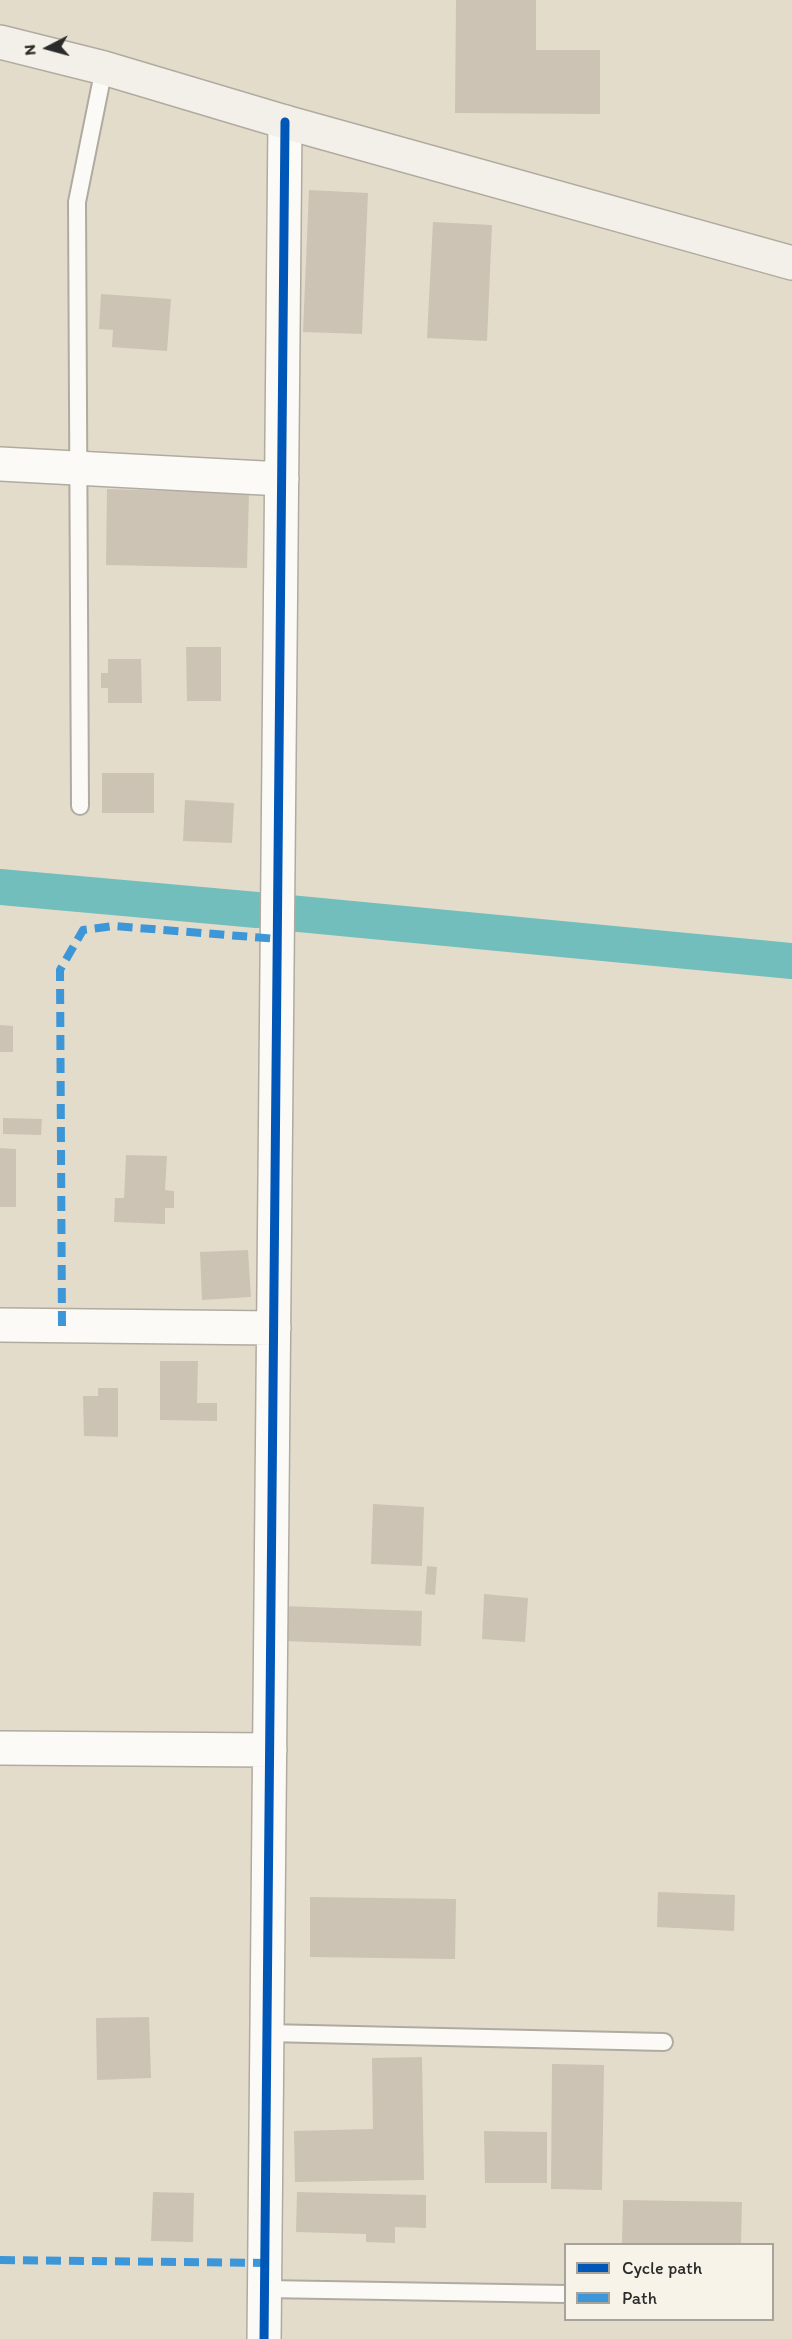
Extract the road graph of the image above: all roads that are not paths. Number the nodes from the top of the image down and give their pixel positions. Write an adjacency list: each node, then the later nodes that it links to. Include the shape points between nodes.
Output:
1 (0, 42): 2 (street)
2 (104, 68): 3 (street); 6 (lane, via 77,202)
3 (285, 122): 4 (street); 7 (street)
4 (792, 263)
5 (0, 464): 6 (street)
6 (77, 468): 7 (street); 8 (lane)
7 (282, 479): 10 (street)
8 (80, 806)
9 (0, 1325): 10 (street)
10 (274, 1328): 12 (street)
11 (0, 1748): 12 (street)
12 (270, 1750): 13 (street)
13 (267, 2032): 14 (lane); 15 (street)
14 (664, 2042)
15 (265, 2289): 16 (lane); 17 (street)
16 (564, 2294)
17 (264, 2339)

